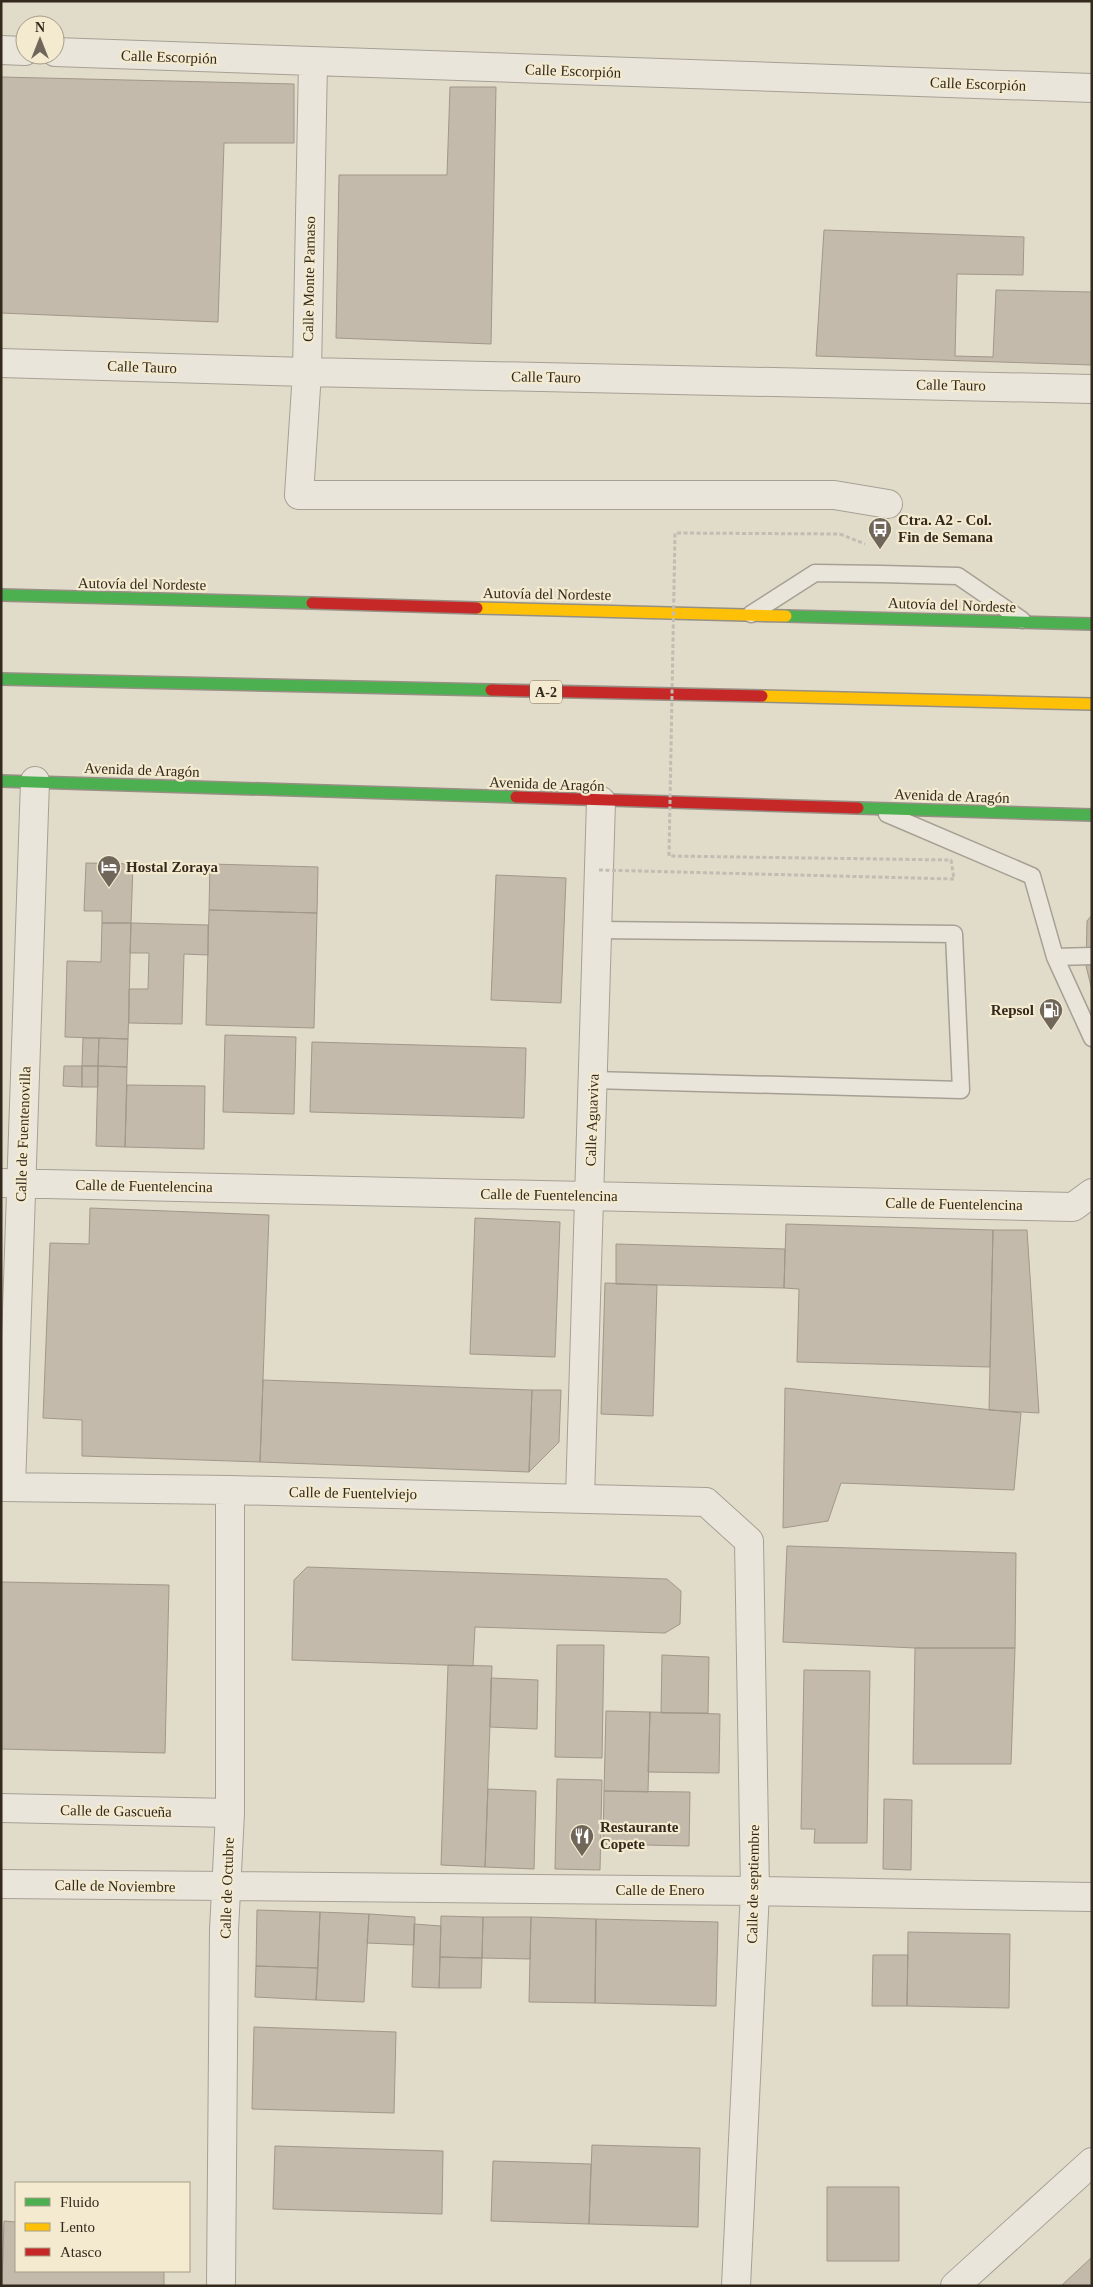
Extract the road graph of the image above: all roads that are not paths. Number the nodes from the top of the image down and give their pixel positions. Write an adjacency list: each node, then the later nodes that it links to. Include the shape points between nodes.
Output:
1 (1, 50): 2 (street)
2 (15, 51)
3 (65, 52): 4 (street, Calle Escorpión)
4 (313, 62): 5 (street, Calle Escorpión); 7 (street, Calle Monte Parnaso)
5 (1092, 88)
6 (1, 363): 7 (street, Calle Tauro)
7 (307, 372): 8 (street, Calle Tauro); 9 (street, Calle Monte Parnaso, via 299,495 834,495)
8 (1092, 389)
9 (888, 504)
10 (1, 595): 11 (main road, Autovía del Nordeste)
11 (750, 615): 12 (main road, Autovía del Nordeste); 12 (lane, via 815,573 958,576)
12 (1026, 622): 13 (main road, Autovía del Nordeste)
13 (1092, 624)
14 (1, 679): 15 (main road, A-2)
15 (1092, 704)
16 (1, 781): 17 (main road, Avenida de Aragón)
17 (34, 781): 18 (main road, Avenida de Aragón); 26 (street, Calle de Fuentenovilla)
18 (602, 801): 19 (main road, Avenida de Aragón); 21 (street, Calle Aguaviva)
19 (874, 809): 20 (main road, Avenida de Aragón); 23 (lane, via 1032,876)
20 (1092, 815)
21 (597, 930): 25 (street, Calle Aguaviva); 25 (lane, via 954,934 961,1090)
22 (1092, 956): 23 (lane)
23 (1055, 957): 24 (lane)
24 (1092, 1038)
25 (593, 1080): 28 (street, Calle Aguaviva)
26 (11, 1184): 28 (street, Calle de Fuentelencina); 29 (street, Calle de Fuentenovilla)
27 (1092, 1194): 28 (street, Calle de Fuentelencina, via 1074,1207)
28 (589, 1196): 31 (street, Calle Aguaviva)
29 (6, 1487): 30 (street, Calle de Fuentelviejo)
30 (230, 1490): 31 (street, Calle de Fuentelviejo); 34 (street, Calle de Octubre)
31 (580, 1498): 32 (street, Calle de Fuentelviejo)
32 (706, 1502): 37 (street, Calle de septiembre, via 749,1541)
33 (1, 1808): 34 (street, Calle de Gascueña)
34 (230, 1813): 36 (street, Calle de Octubre)
35 (1, 1884): 36 (street, Calle de Noviembre)
36 (228, 1886): 37 (street, Calle de Enero); 40 (street, Calle de Octubre, via 224,1930)
37 (755, 1891): 38 (street, Calle de Enero); 41 (street, Calle de septiembre)
38 (1092, 1897)
39 (1092, 2162): 42 (street)
40 (221, 2286)
41 (736, 2286)
42 (955, 2286)

